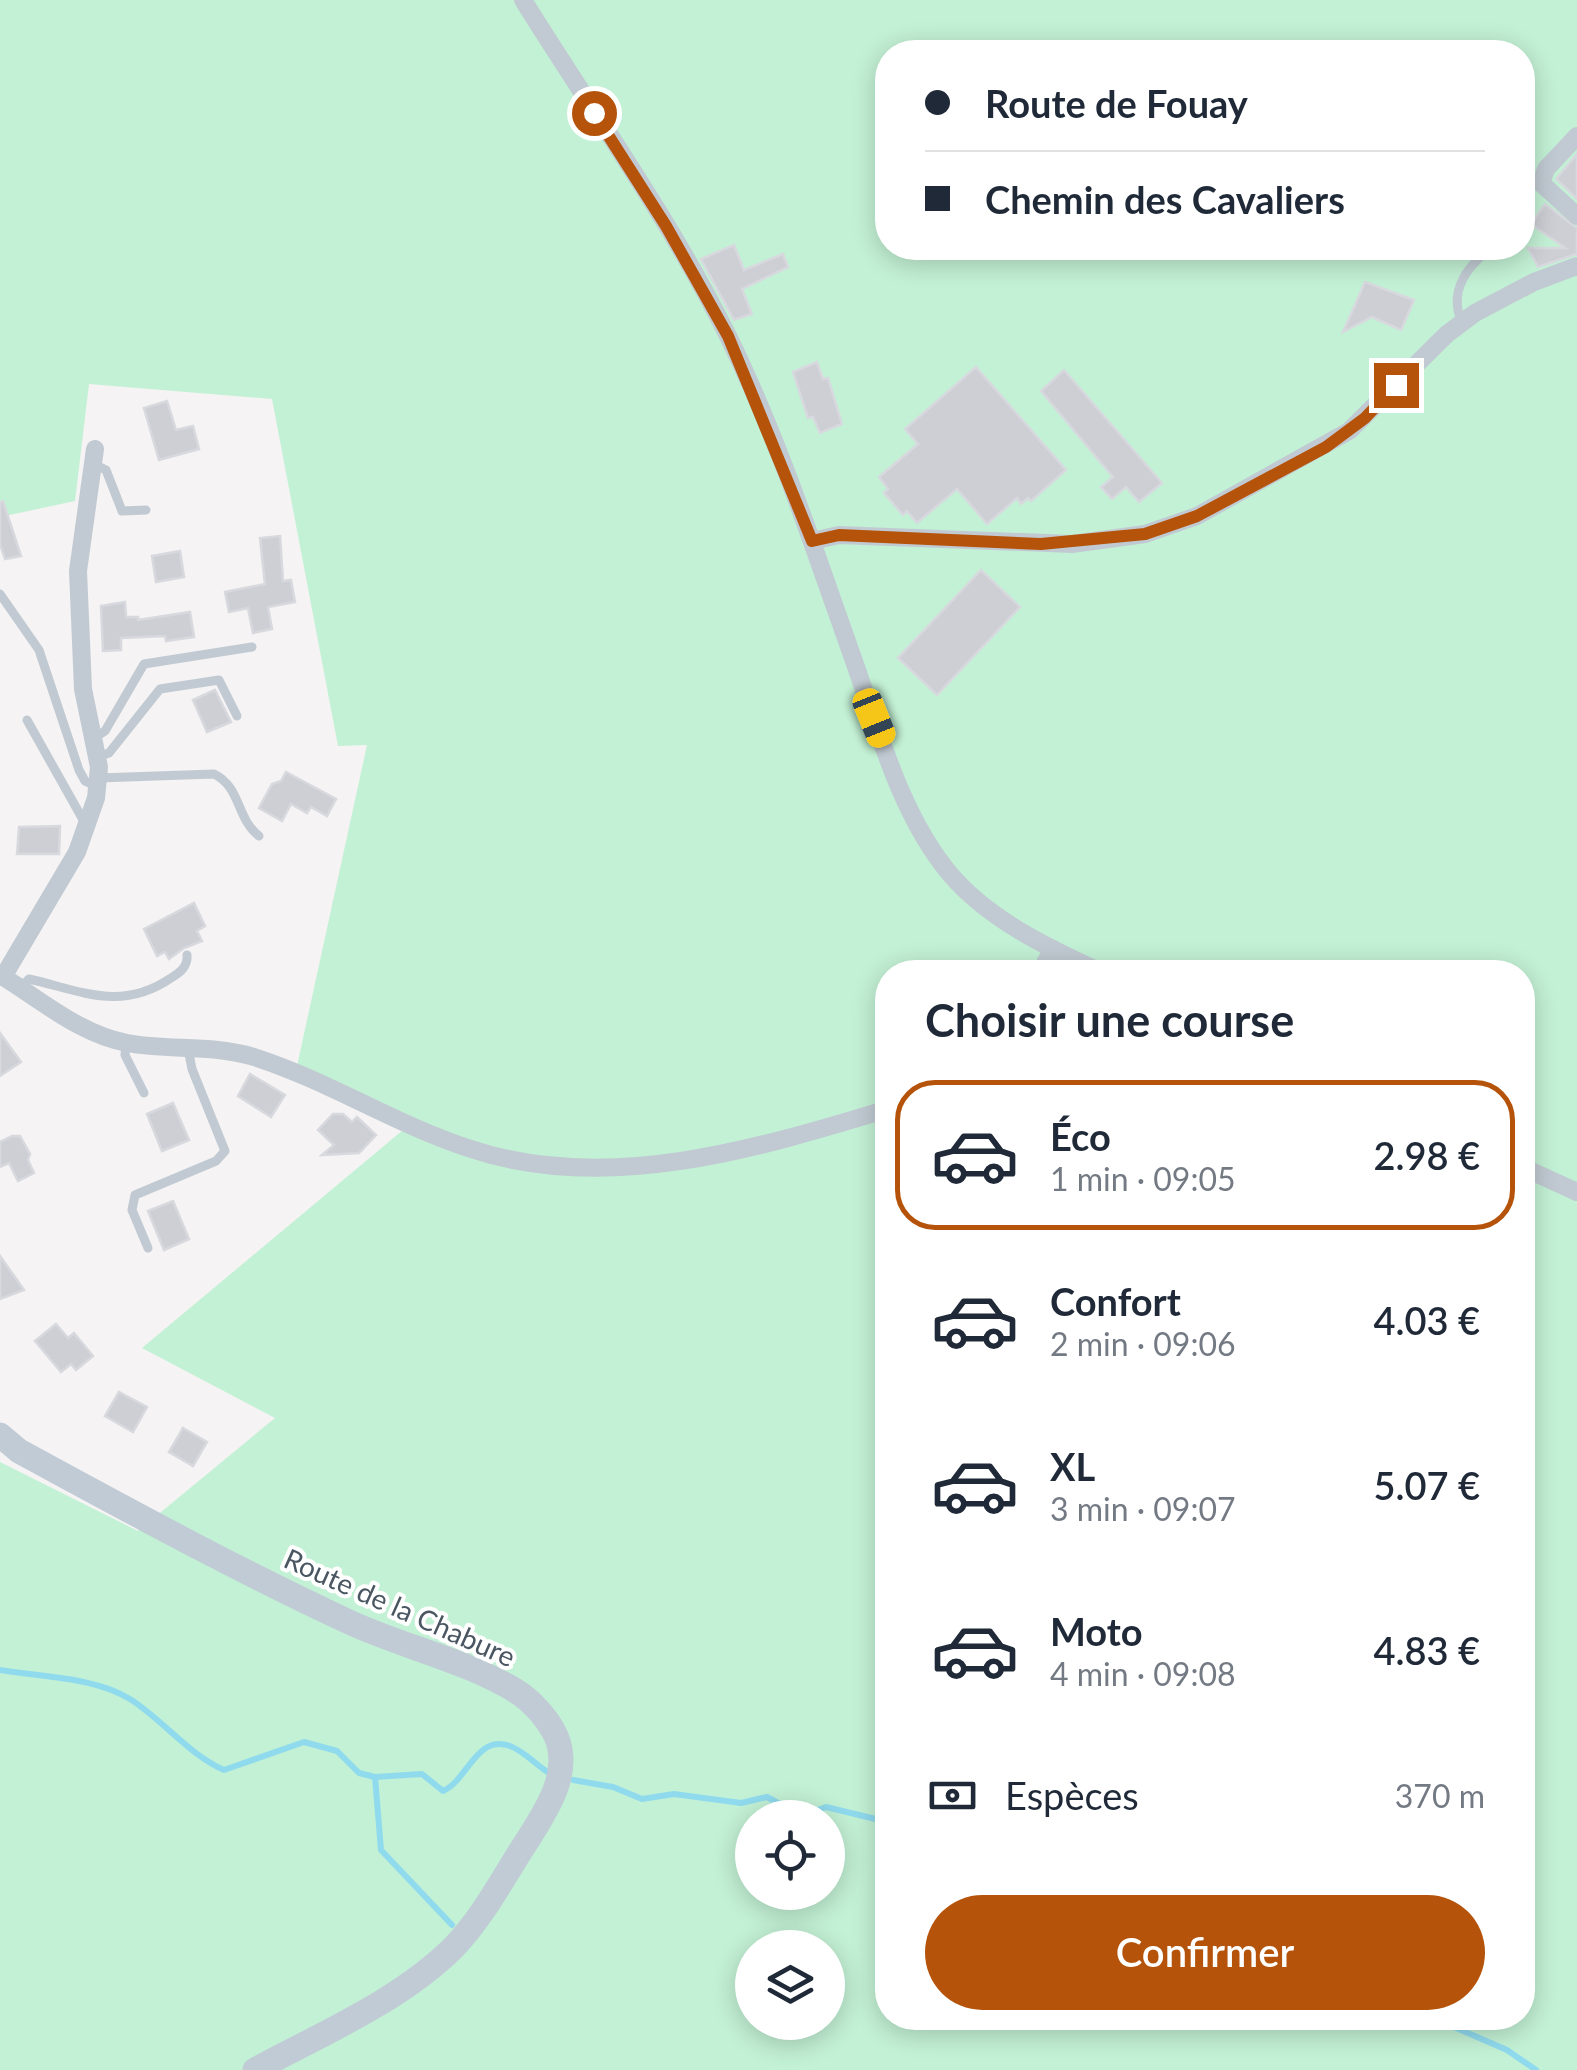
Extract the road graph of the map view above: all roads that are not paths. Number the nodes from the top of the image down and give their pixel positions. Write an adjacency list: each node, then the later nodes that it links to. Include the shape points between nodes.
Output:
1 (523, 0): 9 (street, via 728,336)
2 (1577, 136): 3 (street, via 1541,183)
3 (1577, 216)
4 (1475, 260): 6 (lane, via 1457,302)
5 (1577, 266): 6 (street)
6 (1462, 322): 9 (street, via 1350,432 1212,508 1145,534 1072,544 839,535)
7 (94, 456): 8 (lane, via 122,511); 14 (street, via 78,572 83,688)
8 (146, 510)
9 (812, 541): 18 (street, via 874,718 930,847 972,896)
10 (0, 594): 15 (lane, via 39,650 85,780)
11 (252, 647): 14 (lane, via 144,664)
12 (237, 716): 14 (lane, via 219,680 160,688 109,753)
13 (26, 720): 16 (lane)
14 (96, 747): 15 (street)
15 (97, 782): 16 (street); 17 (lane, via 214,774 230,784 246,824)
16 (88, 827): 22 (street)
17 (259, 836)
18 (1053, 949): 20 (street); 21 (street)
19 (187, 955): 23 (lane, via 176,975 136,996 29,980)
20 (1047, 960)
21 (1076, 960)
22 (2, 976): 23 (street)
23 (20, 988): 24 (street, via 95,1033)
24 (126, 1043): 25 (street); 26 (lane)
25 (188, 1047): 27 (street, via 253,1057 436,1137 550,1166 703,1158); 30 (lane, via 225,1151 216,1161 135,1195 132,1210)
26 (144, 1093)
27 (875, 1113)
28 (1535, 1173): 29 (street)
29 (1577, 1192)
30 (148, 1248)
31 (0, 1434): 32 (main road, Route de la Chabure, via 19,1451 257,1577 351,1623 497,1680 522,1695 556,1736 562,1760 556,1788 455,1945 372,2006)
32 (255, 2070)

